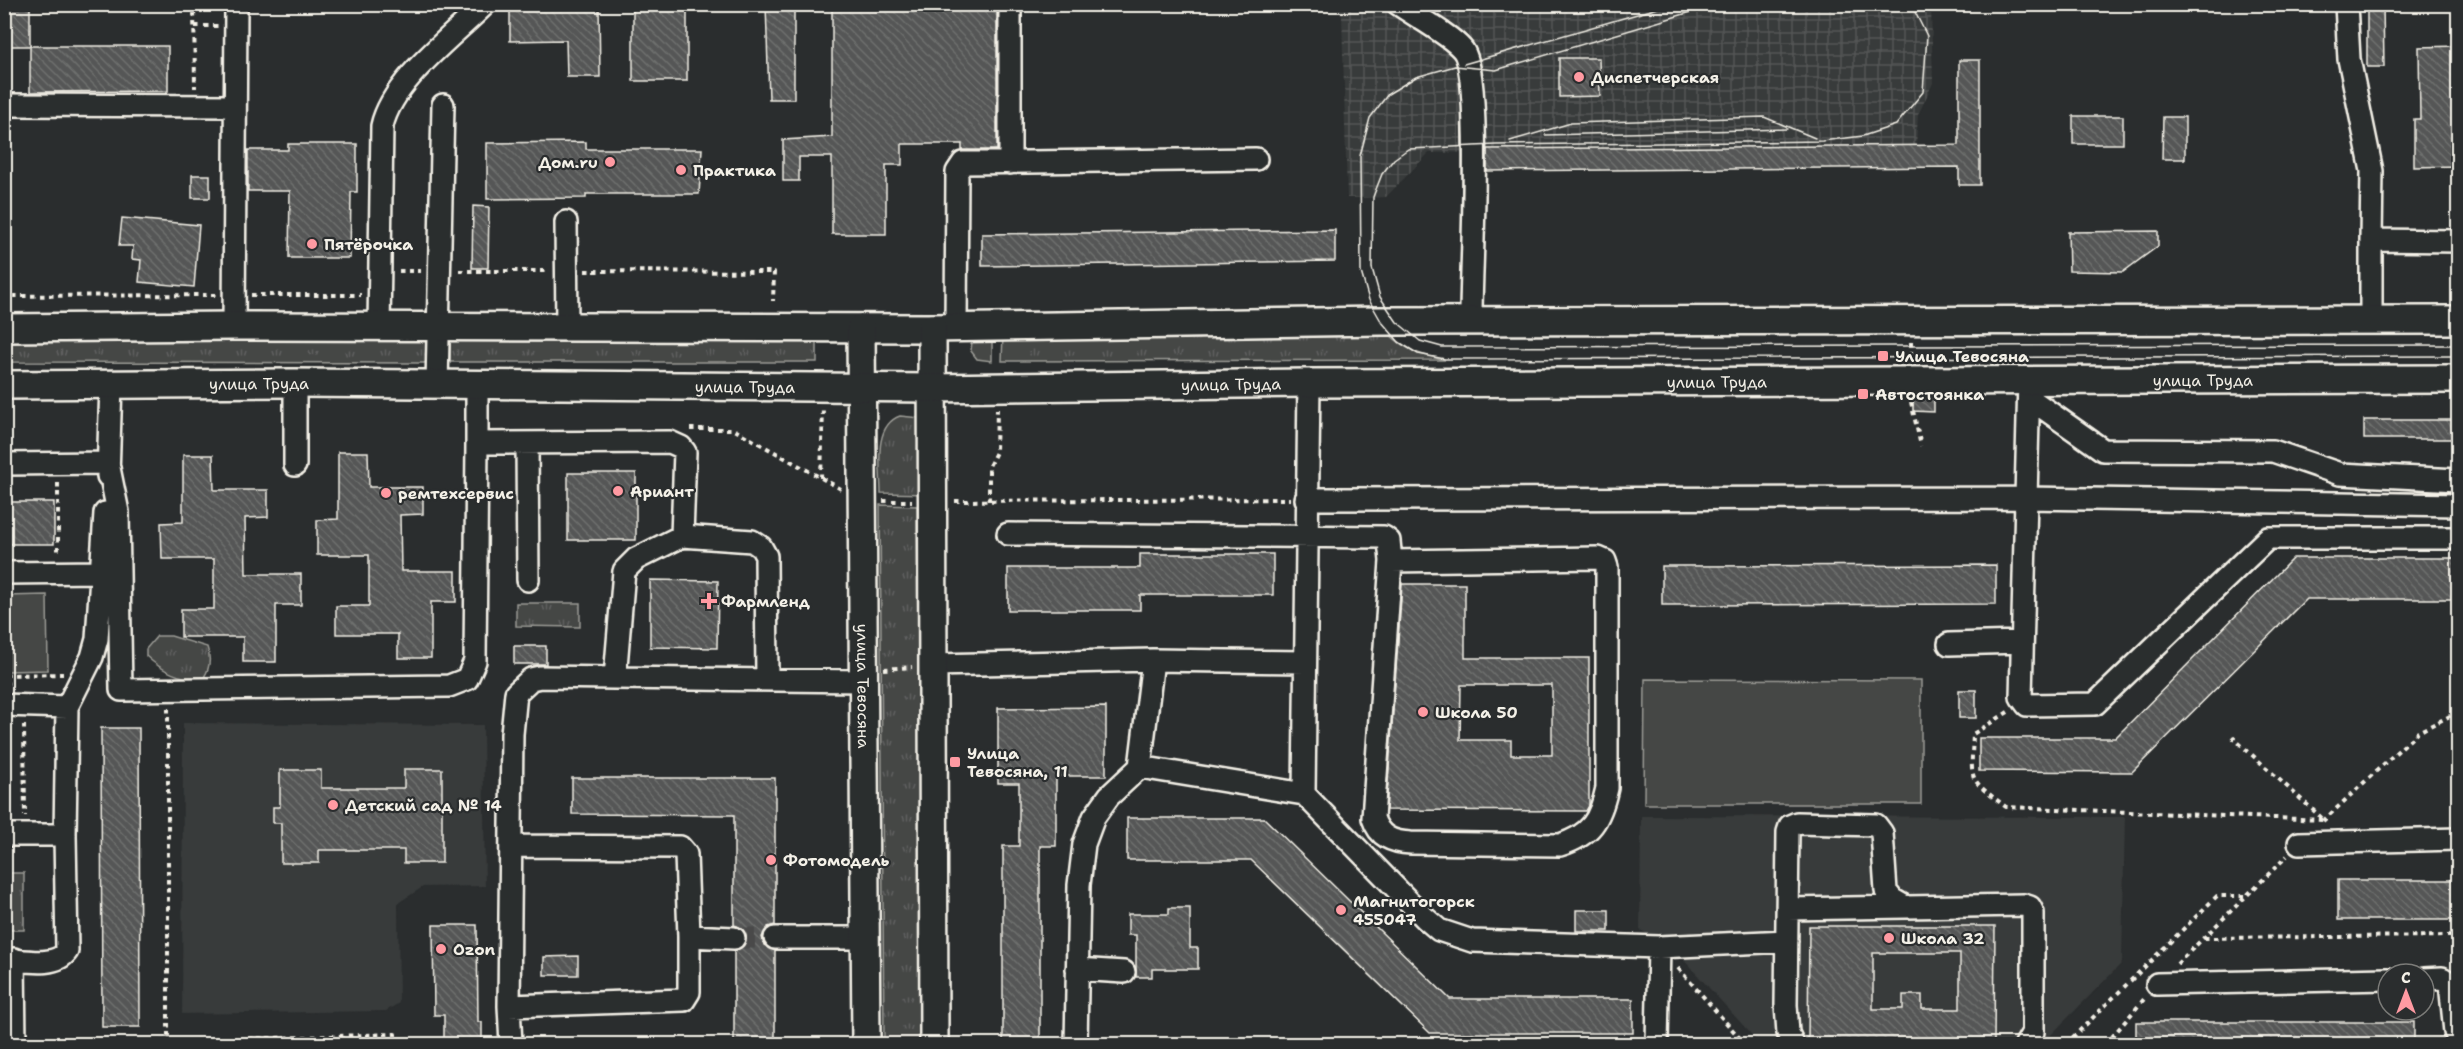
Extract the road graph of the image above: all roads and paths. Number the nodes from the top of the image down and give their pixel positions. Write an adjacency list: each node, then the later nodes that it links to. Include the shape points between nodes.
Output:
1 (194, 4): 8 (path)
2 (236, 4): 10 (lane)
3 (485, 4): 16 (lane, via 407,80 386,110 382,126)
4 (1010, 4): 12 (lane)
5 (1398, 4): 24 (lane, via 1461,48 1469,68 1475,221)
6 (2346, 4): 14 (lane, via 2349,59 2373,171)
7 (4, 105): 8 (lane)
8 (195, 105): 10 (lane)
9 (443, 105): 17 (lane)
10 (235, 106): 19 (lane)
11 (1256, 159): 12 (lane)
12 (1010, 162): 30 (lane, via 966,163 958,168)
13 (566, 222): 18 (lane)
14 (2371, 240): 15 (lane); 25 (lane)
15 (2458, 241)
16 (380, 271): 17 (path); 20 (lane)
17 (439, 271): 18 (path); 28 (lane)
18 (567, 271): 22 (path, via 774,272); 29 (lane)
19 (234, 295): 20 (path); 21 (path); 26 (lane)
20 (380, 295): 27 (lane)
21 (4, 296)
22 (773, 301)
23 (2458, 320): 25 (main road)
24 (1471, 321): 25 (main road); 30 (main road)
25 (2371, 321)
26 (234, 326): 27 (main road); 31 (main road)
27 (379, 327): 28 (main road)
28 (438, 327): 29 (main road); 38 (lane)
29 (567, 327): 32 (main road)
30 (944, 327): 32 (main road); 41 (main road)
31 (4, 328)
32 (861, 328): 40 (main road, улица Тевосяна)
33 (2458, 379): 43 (main road, улица Труда)
34 (295, 383): 36 (main road, улица Труда); 38 (main road, улица Труда); 50 (lane)
35 (1309, 383): 42 (main road, улица Труда); 43 (main road, улица Труда); 54 (lane)
36 (111, 384): 37 (main road, улица Труда); 48 (lane)
37 (4, 385)
38 (437, 385): 39 (main road, улица Труда)
39 (477, 385): 40 (main road, улица Труда); 45 (lane)
40 (861, 388): 41 (main road, улица Труда); 73 (main road, улица Тевосяна)
41 (932, 388): 42 (main road, улица Труда); 71 (main road)
42 (997, 388): 56 (path, via 996,452 988,466)
43 (2029, 388): 52 (lane, via 2103,450 2273,451 2340,474); 53 (lane)
44 (823, 399): 51 (path)
45 (477, 443): 46 (lane); 76 (lane, via 475,661 467,679 449,686)
46 (527, 443): 60 (lane, via 676,443 686,459); 66 (lane)
47 (58, 463): 48 (lane); 49 (lane); 63 (path)
48 (108, 463): 64 (lane); 76 (lane, via 118,512 121,690)
49 (4, 464)
50 (295, 465)
51 (821, 478)
52 (2458, 480)
53 (2027, 498): 54 (lane); 57 (lane); 67 (lane)
54 (1306, 499): 56 (path); 59 (lane)
55 (956, 501): 56 (path)
56 (989, 501)
57 (2458, 504)
58 (1008, 534): 59 (lane)
59 (1306, 535): 62 (lane, via 1384,537 1389,541); 70 (lane)
60 (682, 536): 74 (lane, via 636,559 624,571); 75 (lane, via 752,542 766,556)
61 (2458, 538): 77 (lane, via 2268,538 2095,704)
62 (1391, 561): 62 (lane, via 1373,818 1376,828 1384,837 1411,843 1560,845 1581,838 1602,809 1606,788 1605,561)
63 (58, 572): 64 (lane); 65 (lane)
64 (102, 572): 72 (lane, via 97,639)
65 (4, 573)
66 (528, 580)
67 (2022, 642): 68 (lane); 77 (lane)
68 (1949, 644)
69 (1153, 660): 70 (lane); 71 (lane); 82 (lane)
70 (1305, 662): 83 (lane)
71 (933, 665): 73 (path); 115 (main road)
72 (84, 673): 78 (path, via 7,675); 79 (lane)
73 (863, 676): 75 (lane); 97 (main road, улица Тевосяна)
74 (615, 678): 75 (lane); 89 (lane, via 540,677 531,679 516,693)
75 (766, 680)
76 (168, 689): 109 (path)
77 (2024, 703): 84 (path, via 1973,734 1975,783 2006,807)
78 (12, 705): 79 (lane); 85 (path)
79 (67, 707): 86 (lane)
80 (2458, 712): 84 (path, via 2418,732)
81 (2229, 734): 84 (path)
82 (1140, 767): 83 (lane); 102 (lane, via 1109,796 1094,817 1084,844)
83 (1304, 794): 100 (lane, via 1425,918 1455,937 1490,942)
84 (2324, 820): 88 (path)
85 (15, 835): 86 (lane)
86 (65, 835): 101 (lane, via 67,951 52,961)
87 (2458, 839): 88 (lane)
88 (2300, 843): 90 (path)
89 (511, 846): 93 (lane, via 680,847 686,855); 107 (lane)
90 (2246, 896): 98 (path); 121 (path, via 2217,896)
91 (1904, 906): 92 (lane); 92 (lane, via 1886,891 1879,827 1797,823 1788,832); 120 (lane, via 2030,907 2033,1032)
92 (1788, 909): 99 (lane)
93 (689, 936): 95 (lane); 107 (lane, via 689,992 684,1000)
94 (2458, 936): 98 (path)
95 (734, 938)
96 (775, 938): 97 (lane)
97 (865, 938): 114 (main road, улица Тевосяна)
98 (2204, 938): 106 (path)
99 (1787, 941): 100 (lane); 119 (lane, via 1788,1033)
100 (1659, 947): 117 (lane); 118 (path)
101 (9, 959): 110 (lane)
102 (1077, 969): 103 (lane); 116 (lane)
103 (1124, 972)
104 (2436, 978): 108 (lane, via 2450,983)
105 (2376, 979): 106 (lane)
106 (2157, 984): 122 (path)
107 (508, 1006): 113 (lane)
108 (2458, 1038)
109 (168, 1042): 111 (path); 112 (path, via 394,1034)
110 (15, 1044)
111 (96, 1044)
112 (395, 1044)
113 (511, 1044)
114 (866, 1044)
115 (934, 1044)
116 (1076, 1044)
117 (1657, 1044)
118 (1744, 1044)
119 (1793, 1044)
120 (2026, 1044)
121 (2066, 1044)
122 (2106, 1044)

